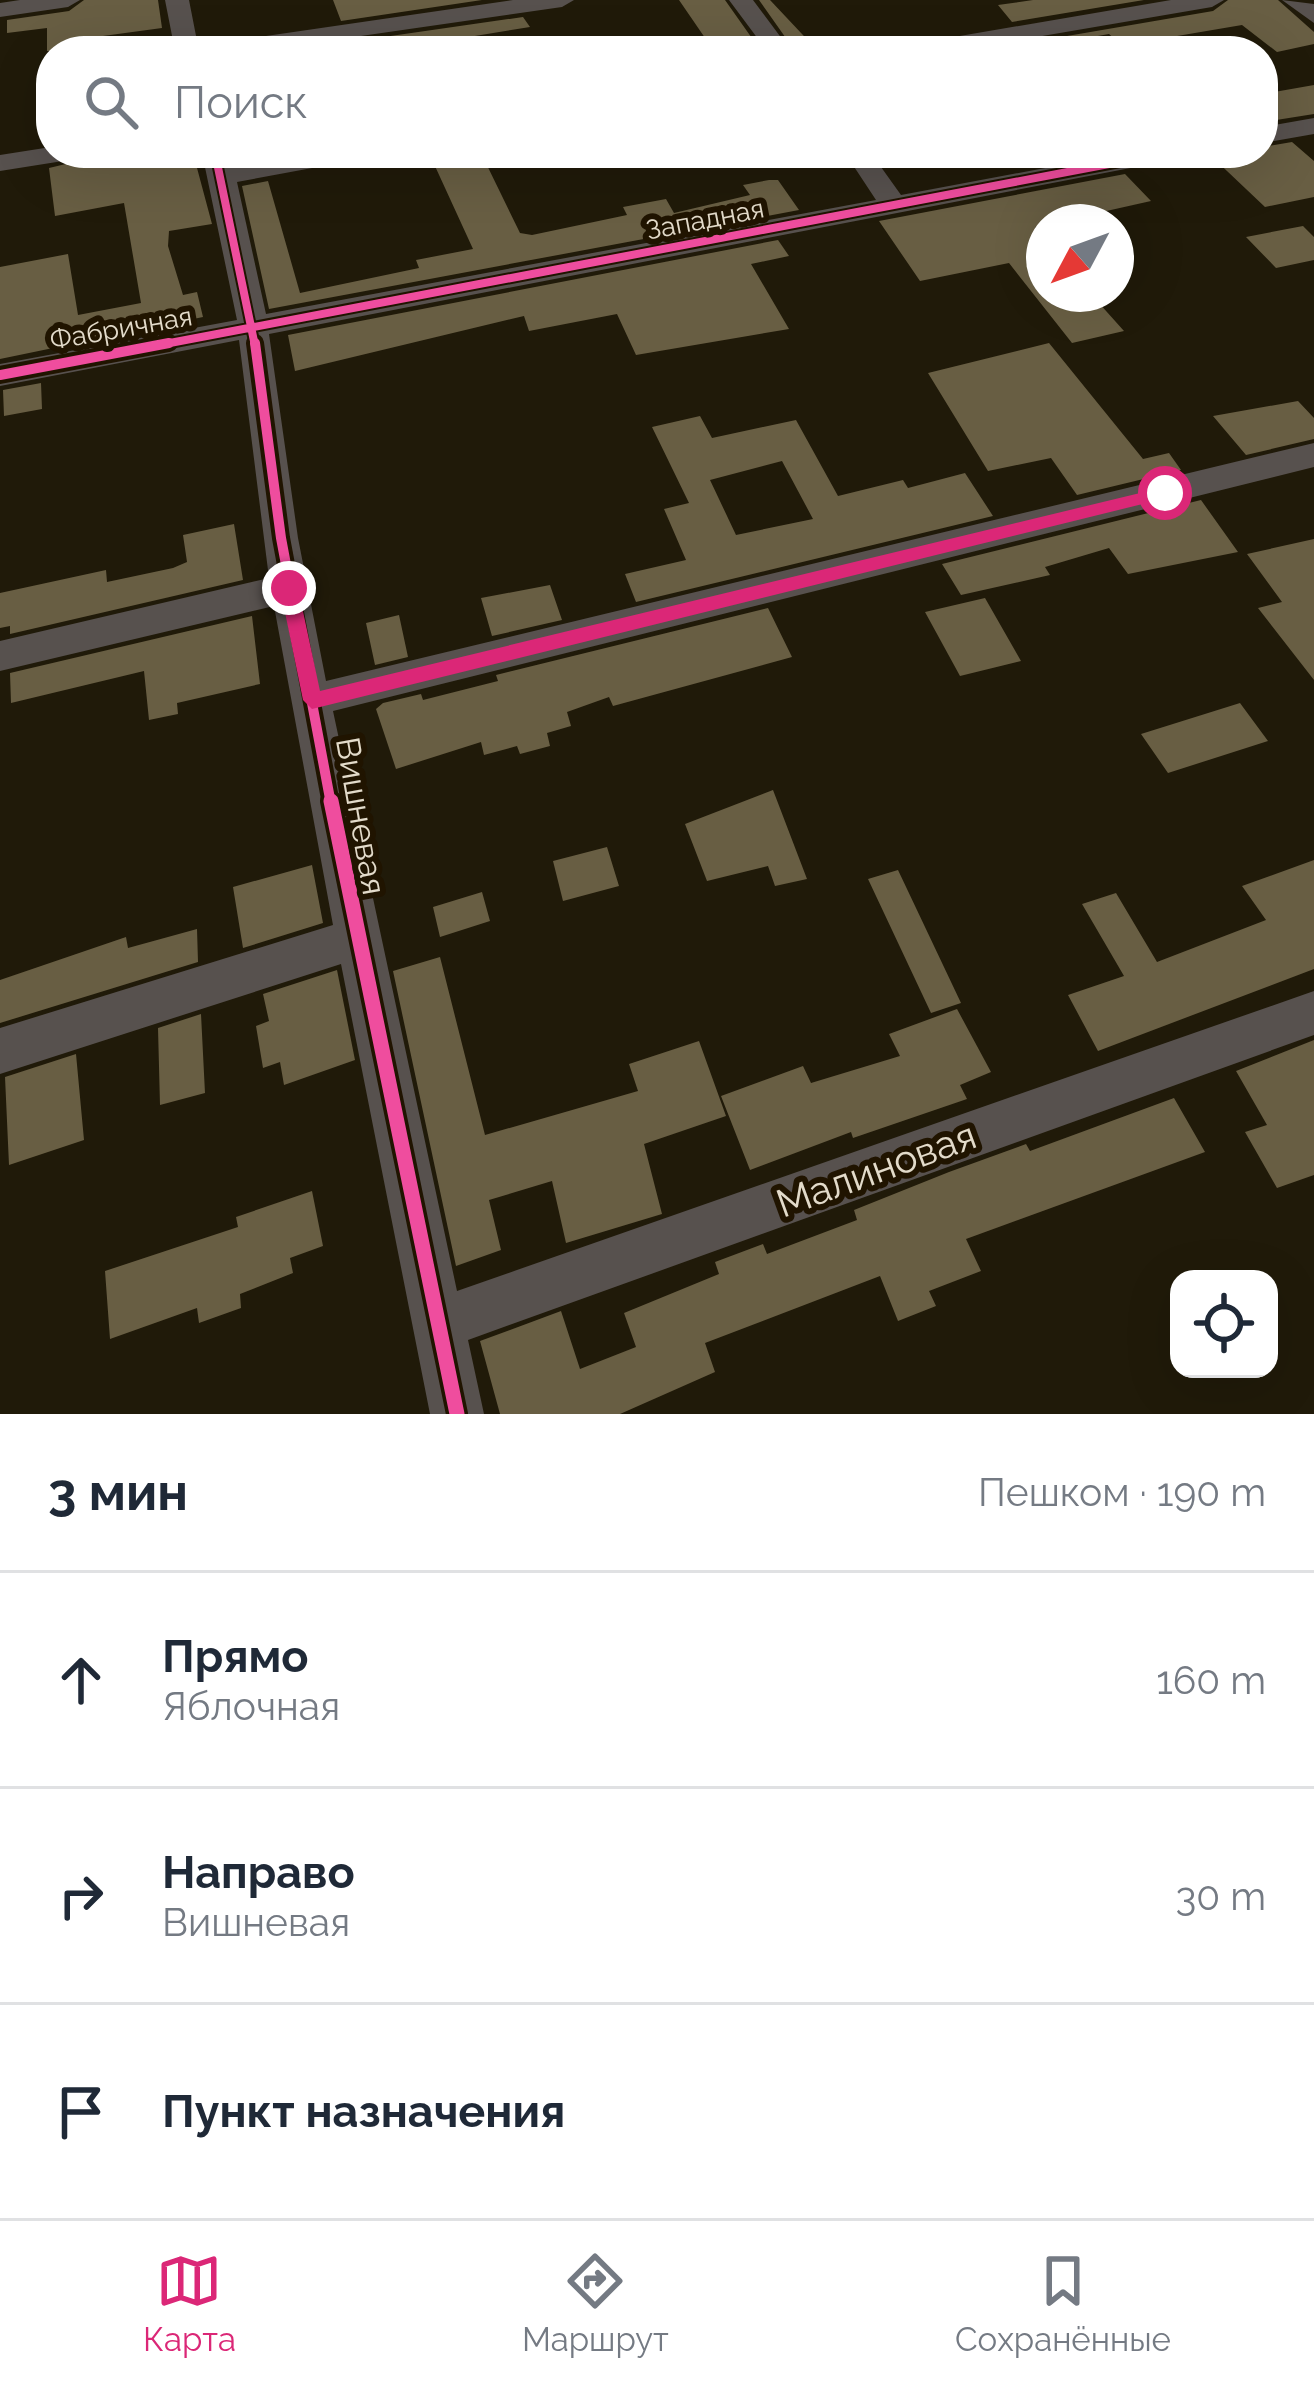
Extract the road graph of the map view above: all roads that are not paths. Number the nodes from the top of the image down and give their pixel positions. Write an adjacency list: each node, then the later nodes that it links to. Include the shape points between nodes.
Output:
1 (68, 0): 7 (street)
2 (177, 0): 9 (street)
3 (562, 0): 10 (street)
4 (741, 0): 11 (street)
5 (1212, 0): 12 (street)
6 (1294, 0): 8 (street)
7 (0, 10)
8 (1314, 16)
9 (184, 36)
10 (311, 36)
11 (768, 36)
12 (1002, 36)
13 (1314, 126): 14 (street)
14 (1278, 132)
15 (36, 158): 16 (street)
16 (0, 164)
17 (220, 168): 21 (street, Вишневая)
18 (868, 168): 20 (street)
19 (1088, 168): 20 (street, Западная)
20 (893, 205): 21 (street, Западная)
21 (251, 329): 22 (street, Фабричная); 24 (street, Вишневая)
22 (0, 375)
23 (1314, 455): 26 (street)
24 (289, 588): 25 (street); 26 (street, Вишневая)
25 (0, 656)
26 (312, 700): 27 (street, Вишневая)
27 (356, 939): 29 (street); 30 (street, Вишневая)
28 (1314, 1013): 30 (street, Малиновая)
29 (0, 1051)
30 (437, 1324): 31 (street, Вишневая)
31 (457, 1414)

